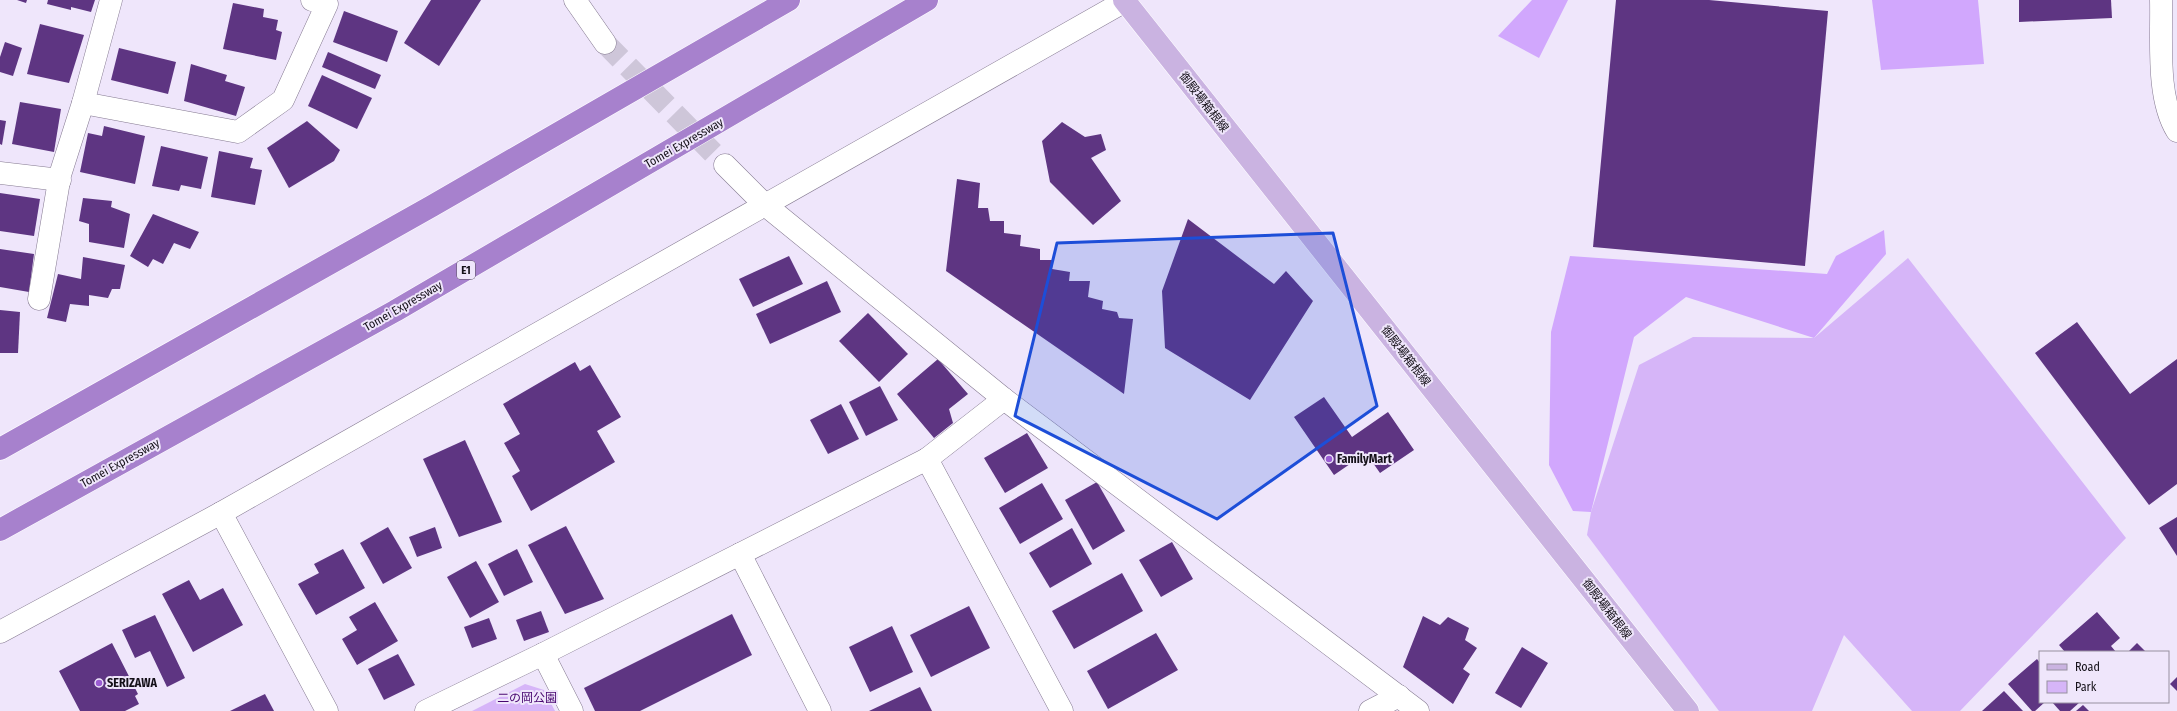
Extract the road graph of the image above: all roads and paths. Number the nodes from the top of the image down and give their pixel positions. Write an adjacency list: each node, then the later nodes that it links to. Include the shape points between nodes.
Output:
1 (111, 0): 9 (street)
2 (312, 0): 9 (street, via 327,4 283,100 238,132)
3 (575, 0): 8 (street)
4 (789, 0): 17 (highway, via 432,206)
5 (926, 0): 20 (highway, Tomei Expressway / E1, via 395,311)
6 (1125, 0): 14 (street); 32 (main road, 御殿場箱根線)
7 (2161, 0): 10 (street, via 2164,97 2170,120)
8 (605, 44)
9 (83, 103): 13 (street)
10 (2177, 131)
11 (725, 165): 14 (street)
12 (0, 173): 13 (street)
13 (60, 180): 15 (street)
14 (764, 204): 16 (street); 19 (street)
15 (39, 299)
16 (1004, 399): 18 (street); 24 (street)
17 (0, 449)
18 (927, 459): 21 (street); 29 (street)
19 (221, 513): 22 (street); 25 (street)
20 (0, 530)
21 (740, 554): 23 (street); 28 (street)
22 (0, 632)
23 (542, 654): 26 (street); 27 (street)
24 (1399, 696): 30 (street); 31 (street)
25 (328, 711)
26 (426, 711)
27 (572, 711)
28 (820, 711)
29 (1062, 711)
30 (1370, 711)
31 (1418, 711)
32 (1688, 711)

